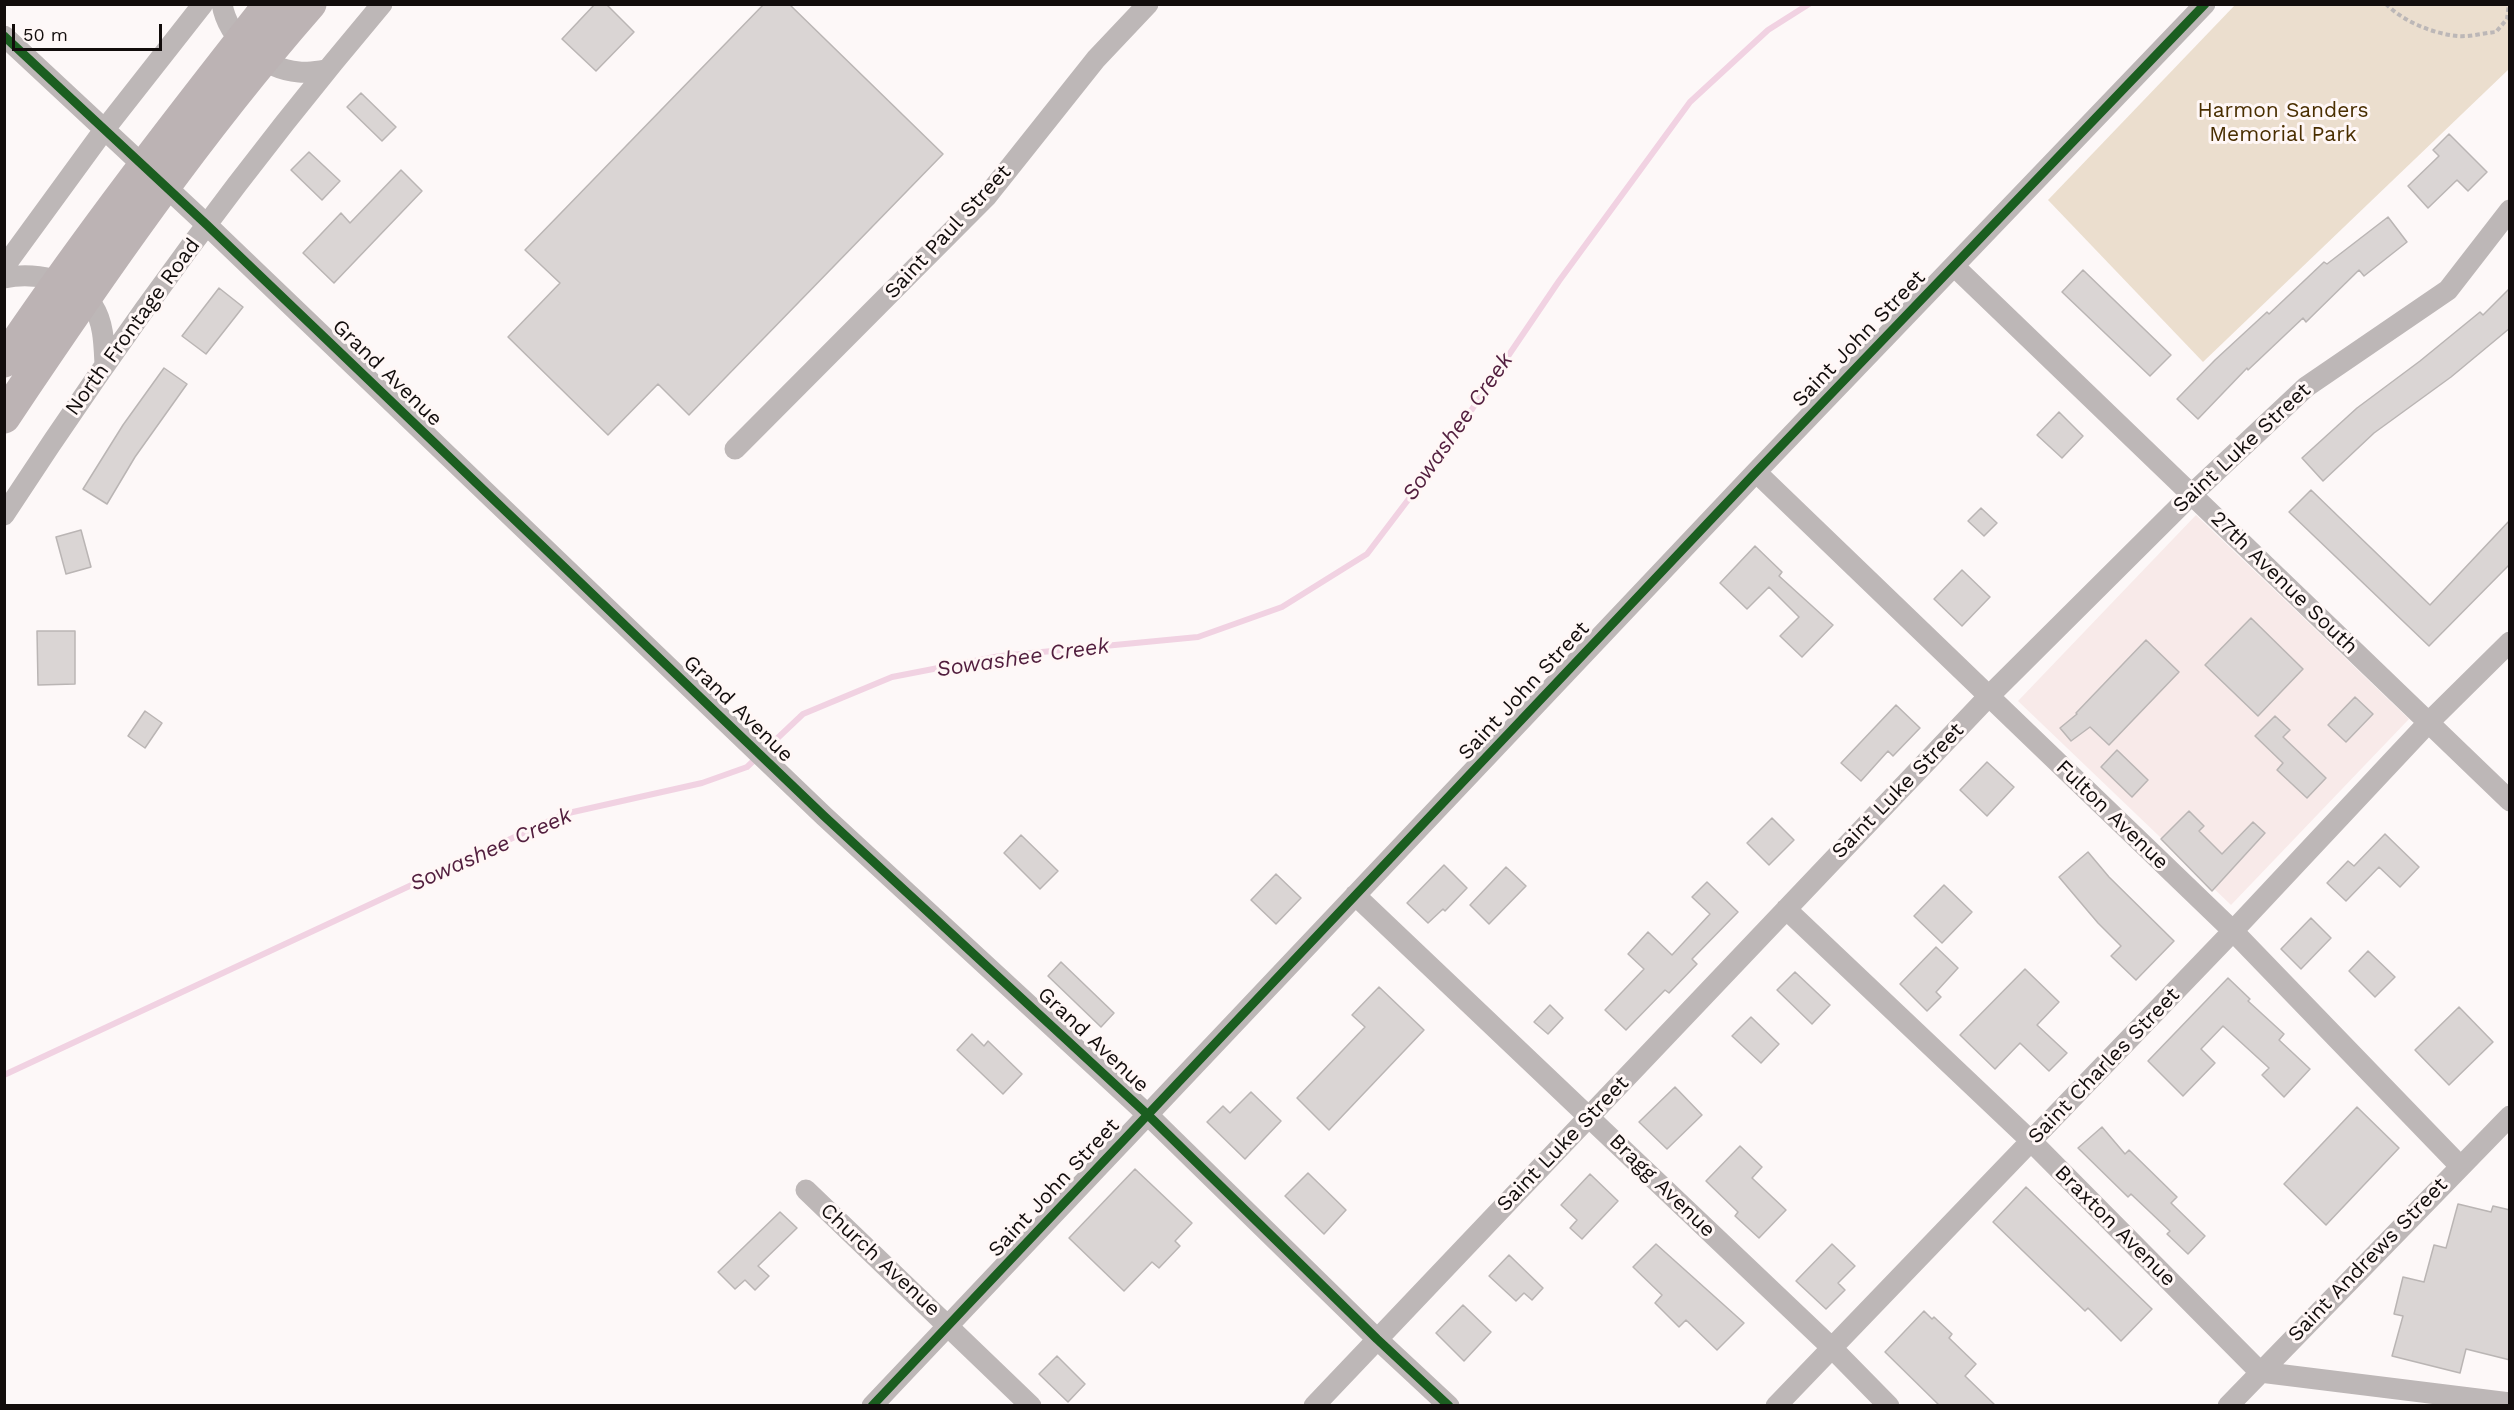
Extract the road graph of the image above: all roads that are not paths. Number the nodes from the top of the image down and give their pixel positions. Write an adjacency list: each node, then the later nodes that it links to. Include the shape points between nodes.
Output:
1 (203, 4): 10 (street)
2 (222, 4): 9 (street, via 233,33 272,65 296,72)
3 (270, 4): 16 (highway, bridge, via 163,139)
4 (310, 4): 18 (highway, bridge, via 180,166)
5 (382, 4): 9 (street, North Frontage Road)
6 (1148, 4): 19 (street, Saint Paul Street, via 1096,59 987,196)
7 (2205, 4): 14 (street, Saint John Street)
8 (4, 36): 10 (street, Grand Avenue)
9 (327, 70): 12 (street, North Frontage Road)
10 (104, 130): 12 (street, Grand Avenue); 13 (street)
11 (2510, 210): 21 (street, Saint Luke Street, via 2448,290 2306,387)
12 (207, 225): 17 (street, North Frontage Road); 30 (street, Grand Avenue, via 824,816)
13 (4, 267)
14 (1954, 267): 20 (street, Saint John Street); 21 (street, 27th Avenue South)
15 (4, 278): 17 (street, via 41,277 83,294 99,319)
16 (4, 361)
17 (105, 364): 22 (street, North Frontage Road)
18 (4, 417)
19 (735, 449)
20 (1756, 472): 24 (street, Fulton Avenue); 27 (street, Saint John Street)
21 (2192, 494): 24 (street, Saint Luke Street); 25 (street, 27th Avenue South)
22 (4, 515)
23 (2510, 642): 25 (street, Saint Charles Street)
24 (1989, 696): 28 (street, Saint Luke Street); 29 (street, Fulton Avenue)
25 (2428, 723): 26 (street, 27th Avenue South); 29 (street, Saint Charles Street)
26 (2510, 801)
27 (1355, 895): 30 (street, Saint John Street); 32 (street, Bragg Avenue)
28 (1786, 909): 32 (street, Saint Luke Street); 33 (street, Braxton Avenue)
29 (2233, 931): 33 (street, Saint Charles Street); 34 (street, Fulton Avenue)
30 (1148, 1115): 36 (street, Saint John Street); 37 (street, Grand Avenue)
31 (2510, 1116): 34 (street, Saint Andrews Street)
32 (1589, 1117): 37 (street, Saint Luke Street); 38 (street, Bragg Avenue)
33 (2031, 1141): 38 (street, Saint Charles Street); 39 (street, Braxton Avenue)
34 (2460, 1166): 39 (street, Saint Andrews Street)
35 (806, 1190): 36 (street, Church Avenue)
36 (949, 1326): 41 (street, Saint John Street); 42 (street, Church Avenue)
37 (1377, 1339): 43 (street, Saint Luke Street); 44 (street, Grand Avenue)
38 (1832, 1348): 45 (street, Saint Charles Street); 46 (street, Bragg Avenue)
39 (2260, 1372): 40 (street); 47 (street, Saint Andrews Street)
40 (2510, 1403)
41 (872, 1406)
42 (1030, 1406)
43 (1314, 1406)
44 (1449, 1406)
45 (1776, 1406)
46 (1889, 1406)
47 (2228, 1406)

